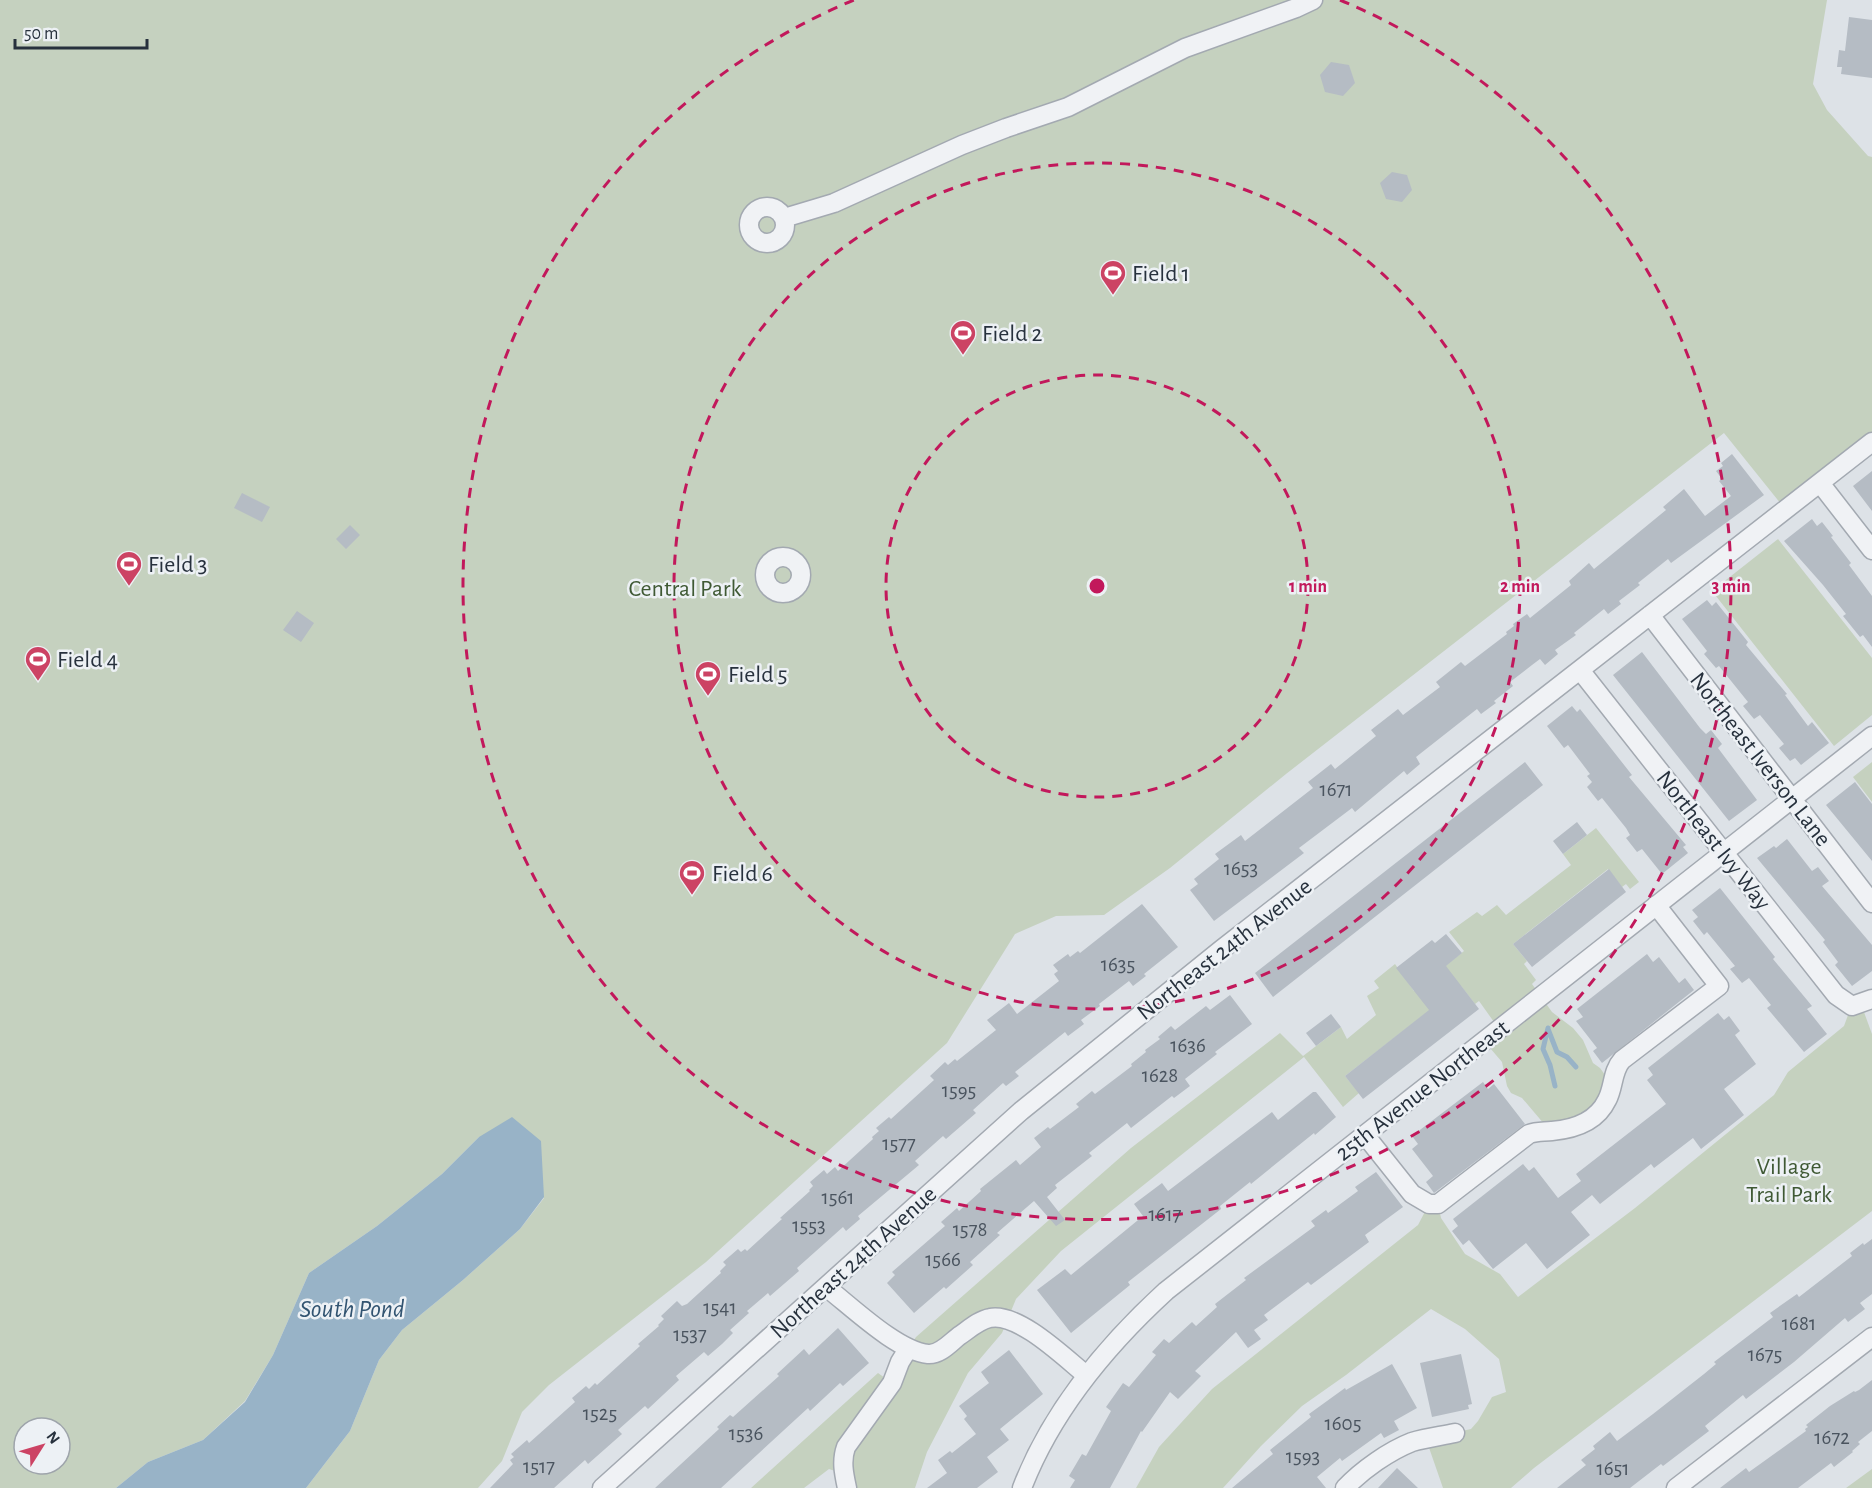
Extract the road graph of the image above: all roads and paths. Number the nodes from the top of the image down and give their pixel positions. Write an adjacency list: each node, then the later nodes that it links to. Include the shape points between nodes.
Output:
1 (1313, 0): 2 (street, via 1177,52 1068,107 973,141 834,203)
2 (784, 218)
3 (1872, 442): 4 (street, Northeast 24th Avenue)
4 (1820, 483): 5 (street); 6 (street, Northeast 24th Avenue)
5 (1872, 550)
6 (1650, 615): 7 (street, Northeast 24th Avenue); 9 (street, Northeast Iverson Lane)
7 (1580, 670): 10 (street, Northeast Ivy Way); 15 (street, Northeast 24th Avenue, via 1021,1112)
8 (1872, 736): 9 (street, 25th Avenue Northeast)
9 (1791, 798): 10 (street, 25th Avenue Northeast); 11 (street, Northeast Iverson Lane)
10 (1723, 852): 12 (street, 25th Avenue Northeast); 13 (street, Northeast Ivy Way, via 1836,995 1852,1006)
11 (1872, 903)
12 (1656, 905): 14 (street, 25th Avenue Northeast); 14 (street, via 1719,986 1617,1065 1607,1102 1587,1122 1529,1134 1438,1203 1429,1204 1412,1194)
13 (1872, 999)
14 (1365, 1136): 18 (street, 25th Avenue Northeast, via 1166,1291)
15 (826, 1287): 17 (street); 20 (street, Northeast 24th Avenue)
16 (1872, 1336): 24 (street)
17 (908, 1349): 18 (street, via 932,1354 980,1322 992,1317 1008,1319); 21 (street, via 892,1383 846,1447 843,1456)
18 (1086, 1375): 22 (street, 25th Avenue Northeast, via 1046,1436)
19 (1455, 1433): 23 (street, via 1412,1442)
20 (602, 1488)
21 (847, 1488)
22 (1022, 1488)
23 (1345, 1488)
24 (1676, 1488)

